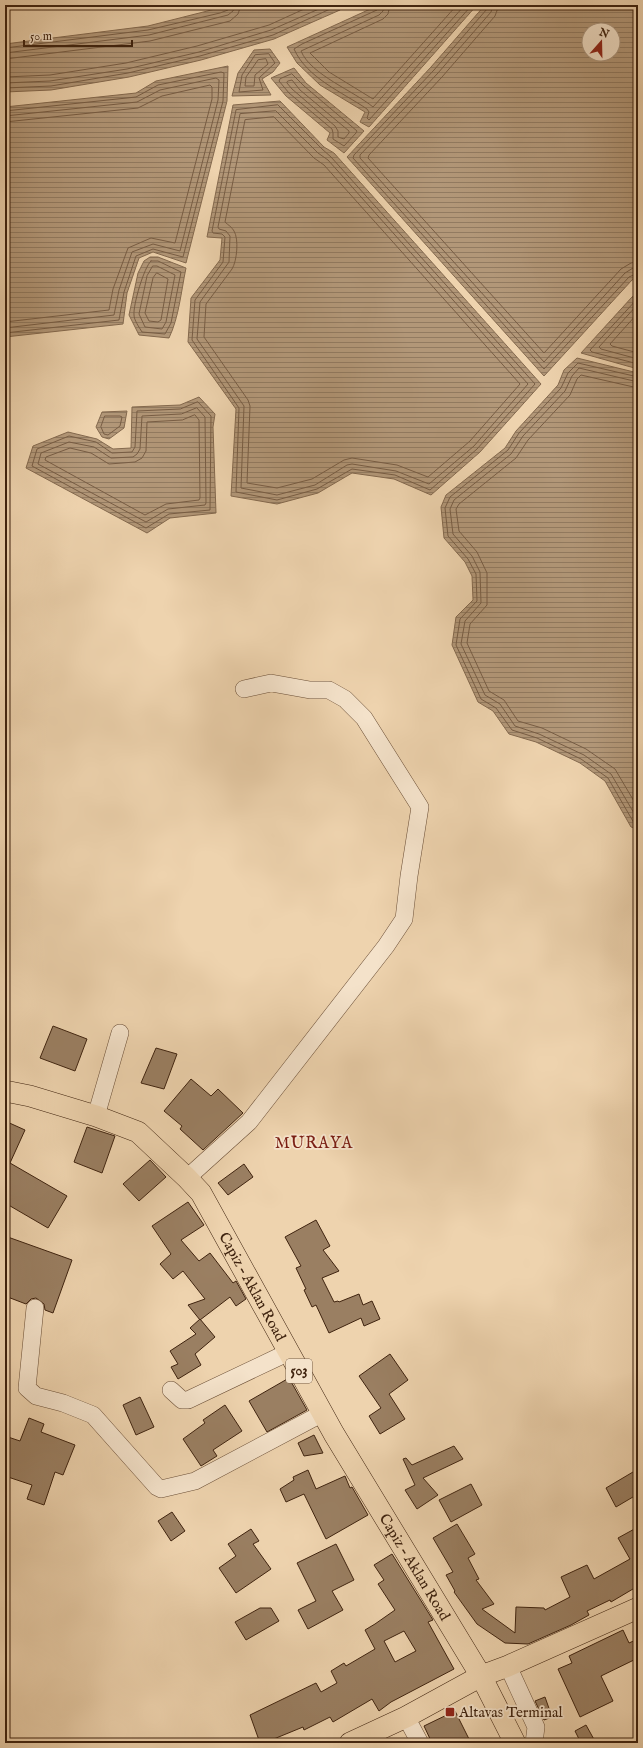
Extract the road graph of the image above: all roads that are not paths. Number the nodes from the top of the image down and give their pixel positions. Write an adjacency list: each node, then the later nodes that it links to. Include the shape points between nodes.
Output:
1 (244, 689): 5 (street, via 271,682 310,690 329,690 345,699 364,718 420,807 408,876 404,919 386,946 249,1122)
2 (120, 1033): 4 (street)
3 (5, 1091): 4 (main road, Capiz – Aklan Road / 503)
4 (96, 1116): 5 (main road, Capiz – Aklan Road / 503, via 138,1132)
5 (187, 1178): 7 (main road, Capiz – Aklan Road / 503, via 201,1193)
6 (35, 1308): 9 (street, via 27,1388 36,1396 93,1415 161,1489 196,1481)
7 (289, 1352): 8 (street, via 188,1400 182,1400); 9 (main road, Capiz – Aklan Road / 503)
8 (171, 1390)
9 (322, 1413): 12 (main road, Capiz – Aklan Road / 503)
10 (638, 1608): 11 (main road)
11 (508, 1666): 12 (main road); 17 (street, via 536,1727)
12 (481, 1676): 13 (main road); 16 (main road, Capiz – Aklan Road / 503)
13 (406, 1717): 14 (main road); 15 (street)
14 (350, 1743)
15 (420, 1743)
16 (515, 1743)
17 (534, 1743)

